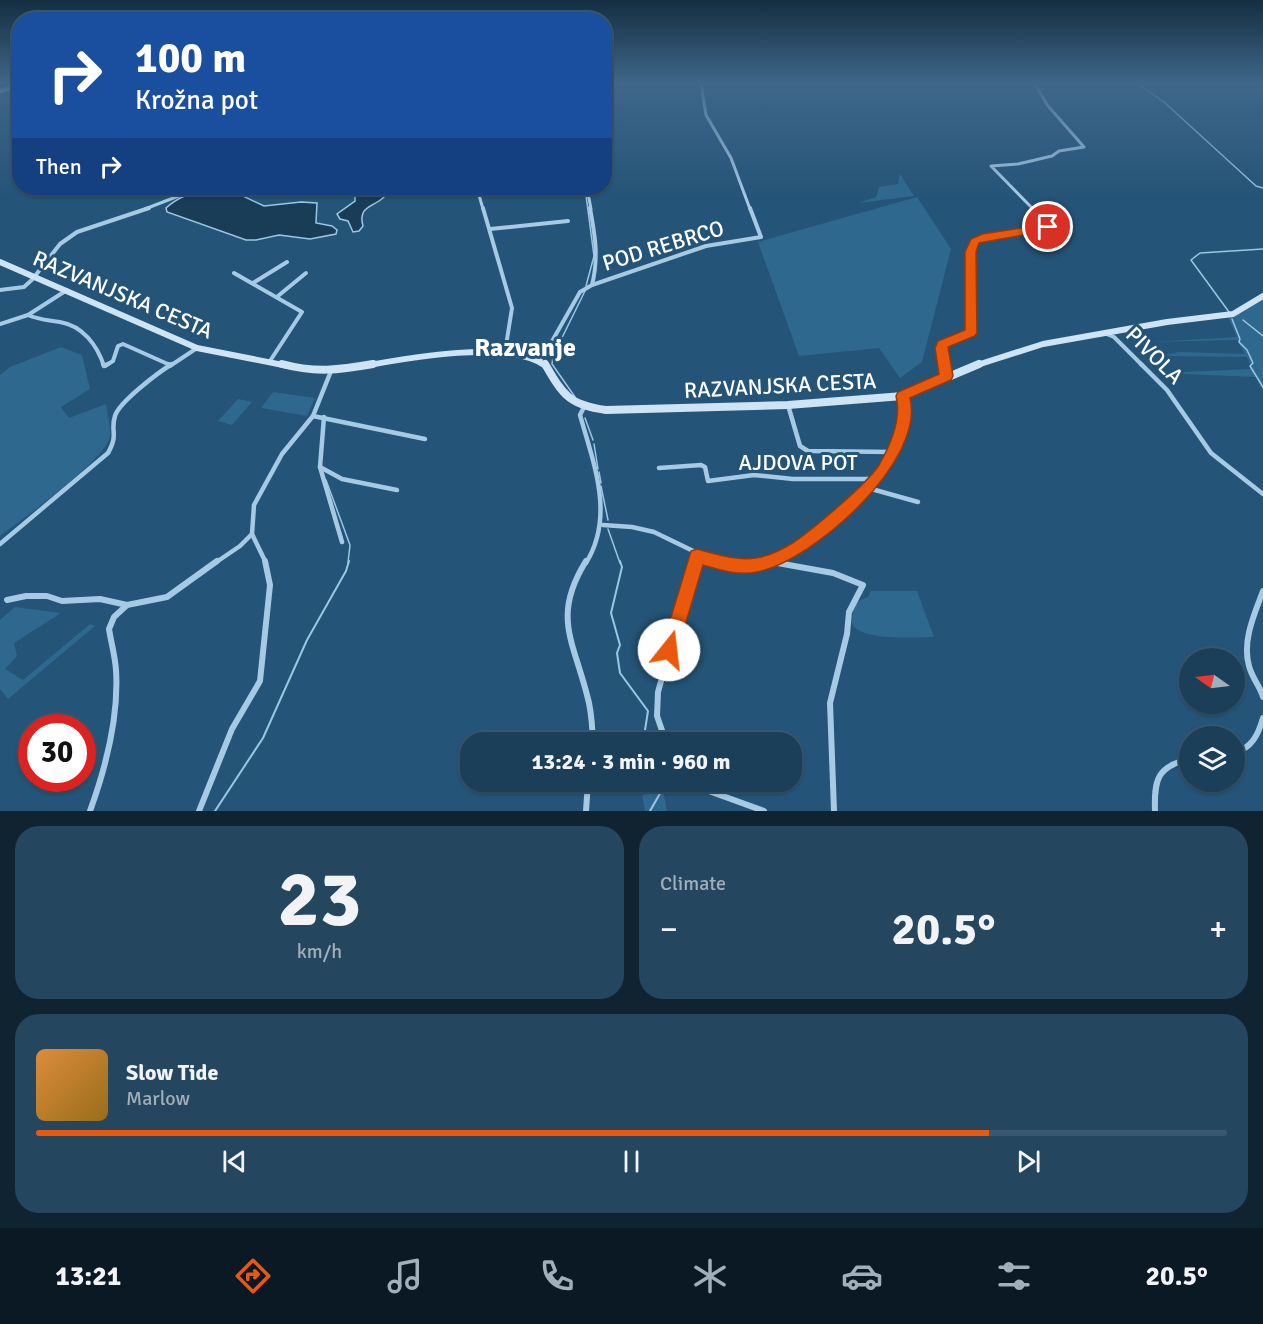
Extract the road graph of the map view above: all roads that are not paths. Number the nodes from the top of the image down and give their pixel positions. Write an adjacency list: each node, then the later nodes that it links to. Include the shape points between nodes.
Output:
1 (710, 122): 14 (street, POD REBRCO, via 730,158 761,233 759,238 706,246)
2 (1063, 122): 30 (street, via 1084,144 1082,148 1018,164 991,166 1049,225 982,238 972,244 971,331 942,344)
3 (178, 195): 12 (street, via 77,232 60,244)
4 (479, 195): 7 (street)
5 (588, 195): 14 (street, via 597,244)
6 (568, 221): 7 (street)
7 (490, 229): 24 (street, via 512,308)
8 (0, 262): 12 (street, RAZVANJSKA CESTA)
9 (286, 262): 13 (street)
10 (234, 273): 13 (street)
11 (306, 273): 17 (street)
12 (35, 277): 15 (street, via 24,287); 16 (street, RAZVANJSKA CESTA)
13 (253, 283): 17 (street)
14 (590, 286): 23 (street, via 582,290)
15 (0, 290)
16 (67, 290): 19 (street); 22 (street, RAZVANJSKA CESTA)
17 (278, 296): 27 (street, via 302,312)
18 (1262, 298): 21 (street, PIVOLA, via 1233,314)
19 (28, 315): 20 (street); 28 (street, via 77,327 98,348 104,366 113,361 118,346 123,344)
20 (0, 324)
21 (1104, 333): 30 (street, RAZVANJSKA CESTA, via 1043,344); 43 (street, PIVOLA, via 1114,338 1167,390 1211,453)
22 (197, 348): 27 (street, RAZVANJSKA CESTA); 28 (street)
23 (547, 350): 25 (street, RAZVANJSKA CESTA); 26 (street)
24 (505, 352): 25 (street, RAZVANJSKA CESTA); 29 (street, RAZVANJSKA CESTA, via 427,355)
25 (518, 353): 26 (street, RAZVANJSKA CESTA)
26 (540, 360): 33 (street, via 565,395)
27 (270, 361): 29 (street, RAZVANJSKA CESTA)
28 (170, 365): 48 (street, via 121,407 115,416 115,441 108,453)
29 (329, 373): 34 (street)
30 (946, 376): 31 (street, RAZVANJSKA CESTA)
31 (903, 396): 32 (street, RAZVANJSKA CESTA); 37 (street, via 907,411)
32 (788, 405): 33 (street, RAZVANJSKA CESTA, via 650,411); 37 (street, via 800,446 808,451)
33 (584, 407): 45 (street, via 580,416)
34 (313, 416): 35 (street); 46 (street, via 272,469 254,505)
35 (324, 417): 36 (street); 38 (street)
36 (425, 439)
37 (893, 452): 40 (street)
38 (320, 467): 42 (street, via 342,479); 47 (street)
39 (659, 468): 40 (street, AJDOVA POT, via 701,465 708,480 754,475)
40 (876, 479): 41 (street)
41 (868, 488): 44 (street); 50 (street, via 800,547)
42 (397, 490)
43 (1263, 494)
44 (918, 502)
45 (603, 525): 49 (street, via 642,528); 56 (street, via 572,585 567,616 573,656 590,705)
46 (252, 534): 53 (street, via 246,543 169,597 154,603); 63 (street, via 266,563 270,585 260,681 232,729)
47 (342, 542)
48 (0, 544)
49 (697, 556): 50 (street, via 734,566); 57 (street, via 658,692 657,716)
50 (770, 562): 66 (street, via 843,574 863,585 849,612 848,634 832,685)
51 (1263, 591): 54 (street, via 1246,654)
52 (8, 600): 53 (street, via 47,596 62,601 100,599)
53 (127, 605): 62 (street, via 109,623 116,656 116,705)
54 (1263, 697)
55 (1263, 718): 58 (street, via 1258,738)
56 (592, 732)
57 (663, 732)
58 (1245, 750)
59 (1179, 761): 67 (street, via 1159,773)
60 (587, 792): 64 (street)
61 (712, 792): 65 (street)
62 (90, 811)
63 (199, 811)
64 (586, 811)
65 (764, 811)
66 (834, 811)
67 (1155, 811)

